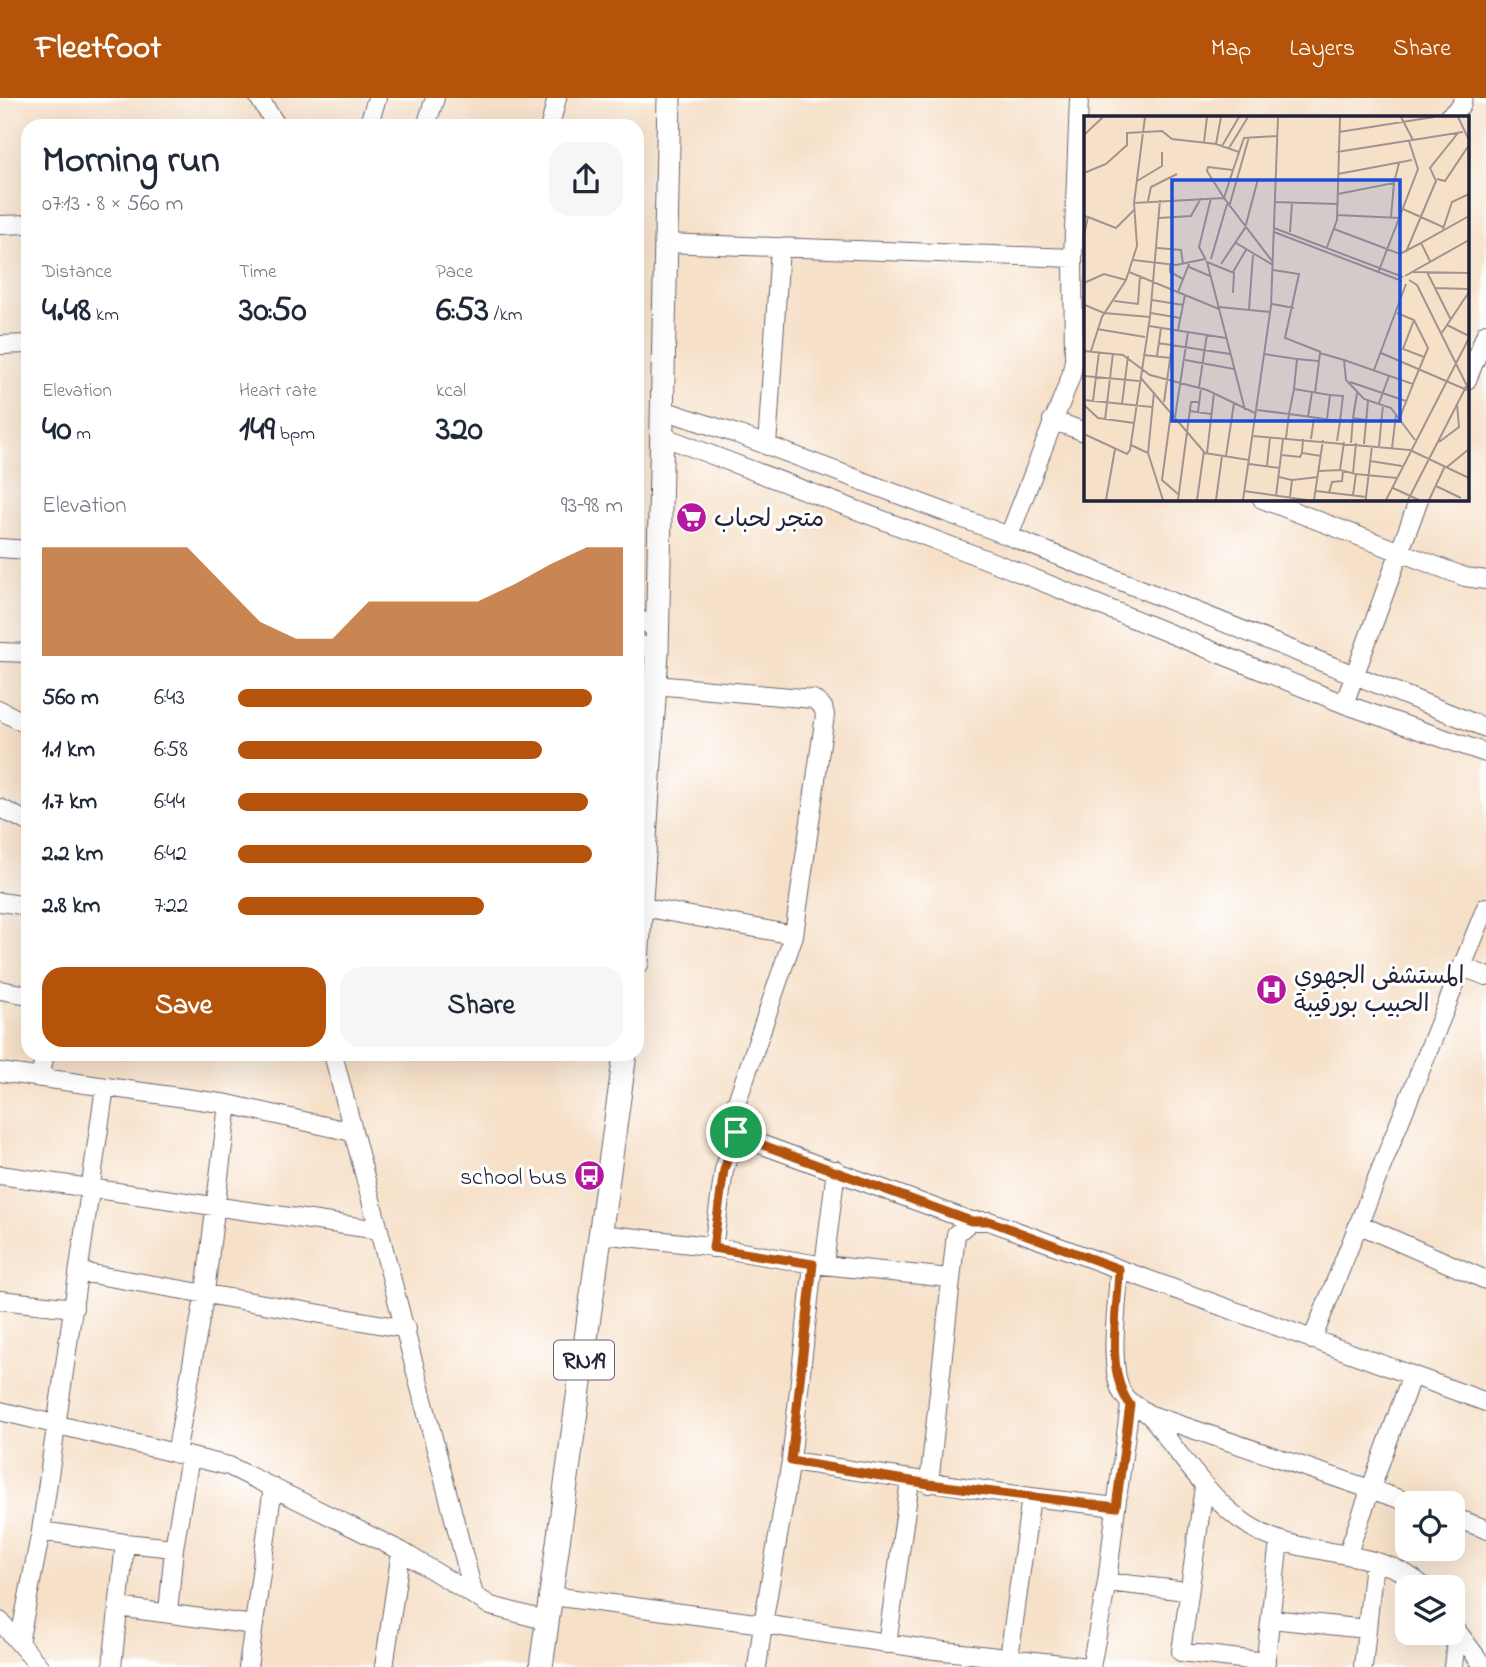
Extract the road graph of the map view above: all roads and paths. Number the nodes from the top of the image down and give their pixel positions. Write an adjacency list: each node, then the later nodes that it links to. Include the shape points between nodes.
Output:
1 (259, 98): 9 (street)
2 (377, 98): 10 (street)
3 (435, 98): 11 (street)
4 (557, 98): 12 (street)
5 (669, 98): 16 (main road)
6 (1079, 98): 13 (street)
7 (1463, 98): 8 (street)
8 (1449, 116)
9 (272, 119)
10 (370, 119)
11 (428, 119)
12 (552, 119)
13 (1080, 189): 18 (street)
14 (21, 224): 15 (street)
15 (0, 225)
16 (665, 243): 17 (street); 24 (main road)
17 (780, 247): 18 (street); 28 (street)
18 (1073, 258): 19 (street)
19 (1079, 330): 25 (street, via 1071,376)
20 (1478, 342): 23 (street)
21 (21, 344): 22 (street)
22 (0, 345)
23 (1468, 377)
24 (663, 410): 27 (main road); 28 (street)
25 (1052, 420): 26 (street); 31 (street)
26 (1084, 432)
27 (662, 436): 36 (main road); 42 (street, via 998,564)
28 (767, 446): 31 (street)
29 (1265, 500): 34 (street)
30 (1419, 500): 34 (street)
31 (1009, 536): 40 (street)
32 (0, 548): 33 (street)
33 (21, 550)
34 (1398, 550): 35 (street, via 1465,577); 40 (street)
35 (1486, 580)
36 (647, 623): 37 (main road)
37 (647, 648): 41 (main road)
38 (0, 652): 39 (street)
39 (21, 653)
40 (1354, 676): 42 (street); 45 (street)
41 (655, 685): 49 (main road); 54 (street, via 813,699 823,707 825,727)
42 (1344, 704): 46 (street)
43 (0, 710): 44 (street)
44 (21, 721)
45 (1486, 728)
46 (1486, 753)
47 (0, 808): 48 (street)
48 (21, 818)
49 (644, 873)
50 (0, 902): 51 (street)
51 (21, 905)
52 (644, 907): 54 (street)
53 (1486, 907): 55 (street)
54 (794, 935): 67 (street, via 732,1116)
55 (1463, 967): 56 (street); 74 (street)
56 (1486, 976)
57 (0, 990): 58 (street)
58 (21, 994)
59 (44, 1061): 63 (street)
60 (335, 1061): 66 (street)
61 (624, 1061): 76 (main road, RN19)
62 (0, 1072): 63 (street)
63 (40, 1078): 64 (street)
64 (105, 1087): 65 (street); 71 (street)
65 (228, 1104): 66 (street); 72 (street)
66 (352, 1132): 75 (street)
67 (736, 1132): 68 (street); 77 (street, via 724,1170)
68 (836, 1170): 73 (street); 78 (street)
69 (0, 1175): 70 (street); 71 (street)
70 (0, 1183)
71 (91, 1191): 72 (street); 80 (street)
72 (215, 1207): 75 (street); 83 (street)
73 (971, 1221): 79 (street, via 989,1221); 81 (street, via 957,1234)
74 (1358, 1224): 82 (street); 87 (street)
75 (379, 1230): 86 (street)
76 (601, 1234): 77 (street); 117 (main road, RN19)
77 (713, 1248): 78 (street)
78 (819, 1264): 81 (street); 95 (street)
79 (1119, 1269): 87 (street); 90 (street, via 1116,1371)
80 (80, 1272): 83 (street); 85 (street)
81 (950, 1278): 97 (street)
82 (1486, 1280)
83 (205, 1292): 86 (street); 94 (street)
84 (0, 1300): 85 (street)
85 (74, 1308): 93 (street)
86 (407, 1329): 116 (street)
87 (1312, 1340): 88 (street)
88 (1411, 1377): 89 (street); 100 (street)
89 (1486, 1402)
90 (1130, 1405): 92 (street); 103 (street)
91 (0, 1410): 93 (street)
92 (1148, 1414): 99 (street); 100 (street)
93 (57, 1425): 94 (street); 106 (street)
94 (183, 1455): 98 (street, via 229,1466); 109 (street)
95 (791, 1461): 96 (street); 123 (street)
96 (910, 1480): 97 (street); 128 (street)
97 (929, 1484): 101 (street)
98 (273, 1487): 110 (street); 124 (street)
99 (1204, 1487): 107 (street, via 1250,1528); 115 (street)
100 (1370, 1489): 102 (street); 111 (street)
101 (1031, 1497): 103 (street); 131 (street)
102 (1395, 1498)
103 (1116, 1507): 114 (street)
104 (1465, 1522): 105 (street)
105 (1486, 1529)
106 (41, 1531): 108 (street); 127 (street)
107 (1279, 1540): 111 (street); 120 (street)
108 (125, 1543): 109 (street); 118 (street)
109 (174, 1548): 119 (street)
110 (401, 1551): 116 (street); 138 (street)
111 (1348, 1555): 112 (street)
112 (1374, 1562): 113 (street); 125 (street)
113 (1407, 1575)
114 (1107, 1582): 115 (street); 141 (street)
115 (1187, 1591): 133 (street)
116 (474, 1595): 122 (street, via 511,1614)
117 (552, 1596): 122 (main road, RN19); 123 (street)
118 (118, 1607): 119 (street); 136 (street)
119 (168, 1613): 124 (street)
120 (1271, 1619): 125 (street); 134 (street)
121 (0, 1621): 127 (street)
122 (548, 1621): 139 (main road, RN19)
123 (763, 1624): 128 (street); 140 (street)
124 (254, 1625): 137 (street)
125 (1366, 1629): 142 (street)
126 (1465, 1638): 132 (street)
127 (19, 1643): 135 (street)
128 (887, 1644): 130 (street)
129 (1454, 1645): 143 (street)
130 (925, 1658): 131 (street)
131 (1009, 1658): 141 (street)
132 (1484, 1658)
133 (1180, 1660): 134 (street)
134 (1265, 1665)
135 (40, 1667)
136 (112, 1667)
137 (248, 1667)
138 (384, 1667)
139 (541, 1667)
140 (757, 1667)
141 (1090, 1667)
142 (1363, 1667)
143 (1453, 1667)

